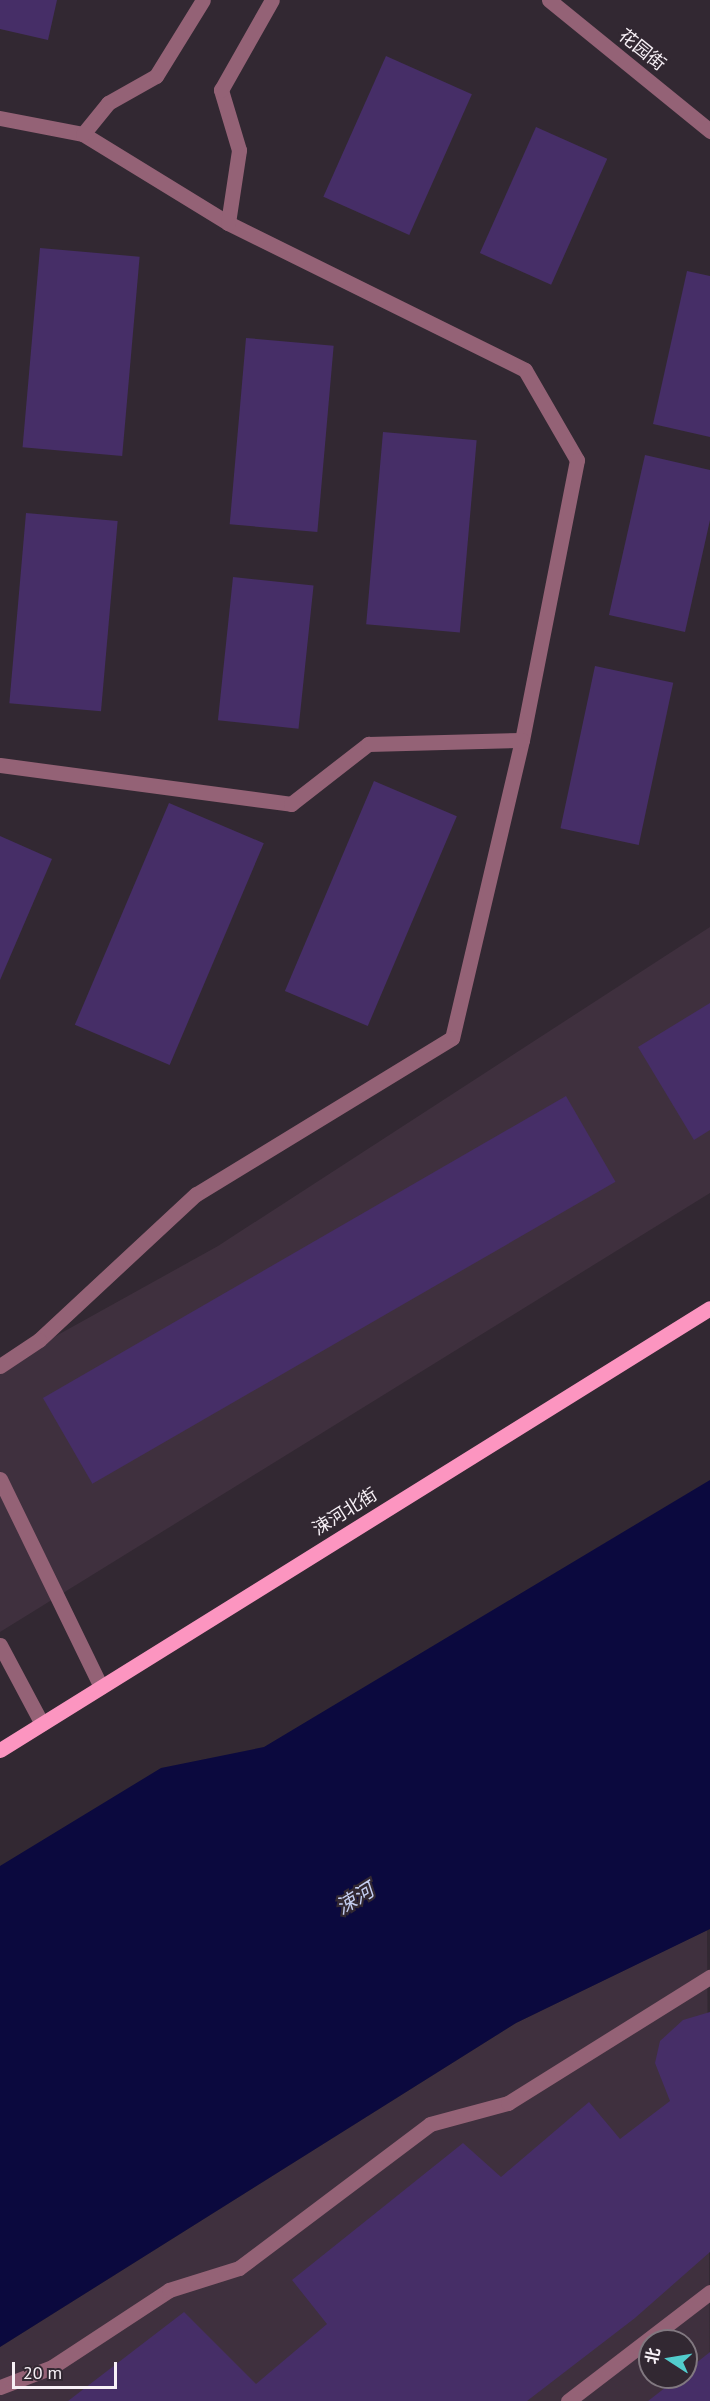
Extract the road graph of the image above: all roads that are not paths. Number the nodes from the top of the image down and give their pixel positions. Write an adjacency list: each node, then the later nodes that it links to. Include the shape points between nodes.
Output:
1 (203, 0): 6 (street, via 156,76 108,103)
2 (272, 0): 7 (street, via 221,90 239,150)
3 (549, 0): 5 (street, 花园街)
4 (0, 118): 6 (street)
5 (710, 130)
6 (83, 134): 7 (street)
7 (228, 223): 8 (street, via 525,370 577,460)
8 (522, 741): 9 (street, via 368,744 291,804); 11 (street, via 452,1038 196,1194 39,1340)
9 (0, 765)
10 (710, 1308): 14 (main road, 涑河北街)
11 (0, 1366)
12 (0, 1479): 14 (street)
13 (0, 1645): 15 (street)
14 (101, 1687): 15 (main road, 涑河北街)
15 (42, 1724): 16 (main road, 涑河北街)
16 (0, 1750)
17 (710, 1977): 19 (street, via 508,2103 430,2124 239,2268 169,2290 52,2367)
18 (710, 2292): 20 (street)
19 (0, 2387)
20 (568, 2401)

